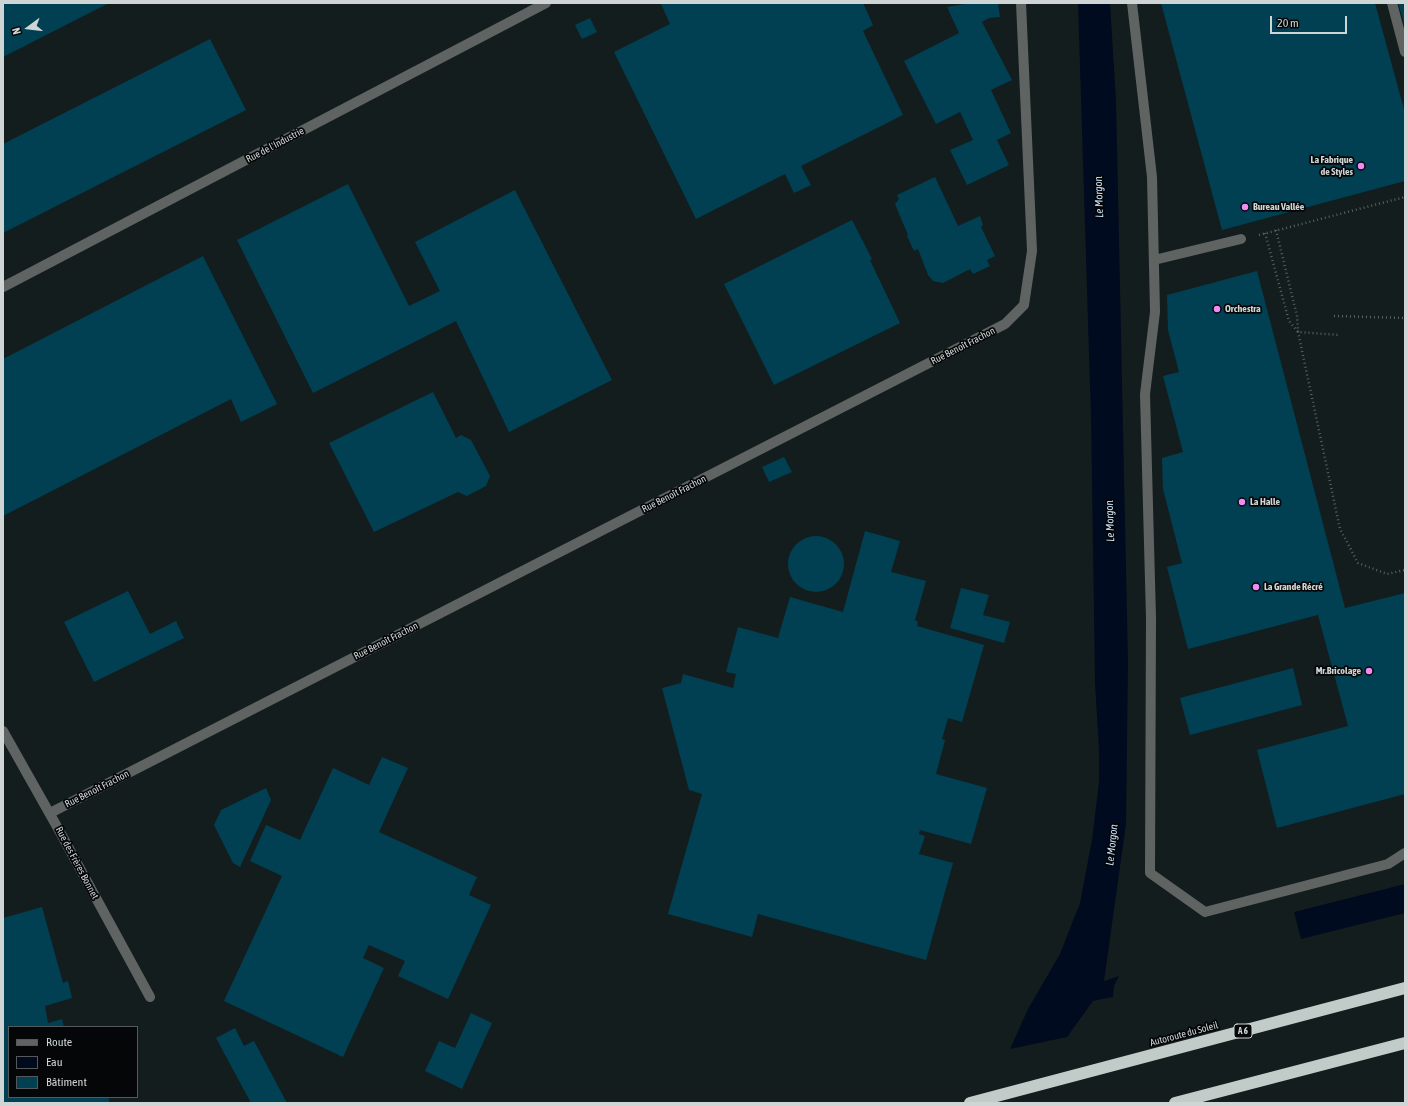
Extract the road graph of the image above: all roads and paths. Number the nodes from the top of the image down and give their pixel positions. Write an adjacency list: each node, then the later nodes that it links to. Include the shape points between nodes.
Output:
1 (546, 3): 11 (street, Rue de l'Industrie)
2 (1021, 3): 18 (street, Rue Benoît Frachon, via 1032,251 1024,305 1005,324)
3 (1132, 3): 10 (street, via 1152,177)
4 (1392, 3): 5 (street)
5 (1405, 52)
6 (1405, 197): 7 (path)
7 (1276, 230): 8 (path); 14 (path, via 1298,316)
8 (1265, 233): 9 (path); 14 (path, via 1289,321)
9 (1241, 239): 10 (street)
10 (1154, 260): 19 (street, via 1155,312 1145,394 1151,618 1150,873 1204,912 1388,864)
11 (3, 287)
12 (1334, 316): 13 (path)
13 (1405, 318)
14 (1298, 332): 15 (path); 16 (path, via 1340,529 1358,563 1387,574)
15 (1339, 335)
16 (1405, 570)
17 (3, 731): 18 (street, Rue des Frères Bonnet)
18 (50, 813): 21 (street, Rue des Frères Bonnet)
19 (1405, 853)
20 (1405, 988): 23 (highway, Autoroute du Soleil / A 6)
21 (150, 997)
22 (1405, 1043): 24 (highway)
23 (970, 1103)
24 (1175, 1103)

